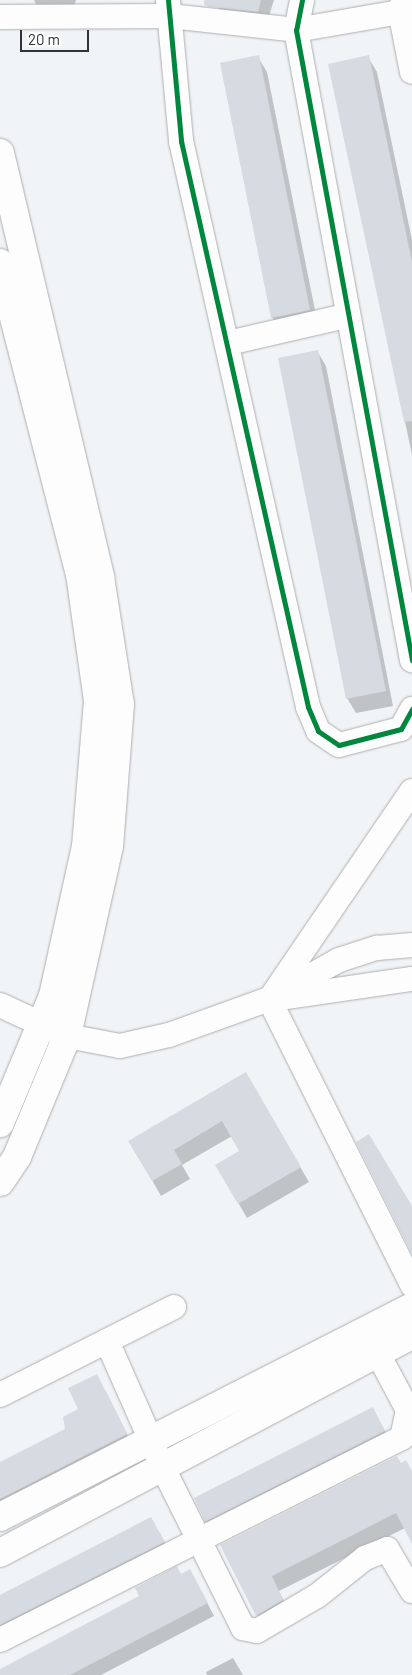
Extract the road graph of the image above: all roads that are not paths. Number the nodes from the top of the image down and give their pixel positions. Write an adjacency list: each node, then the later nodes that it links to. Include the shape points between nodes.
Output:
1 (302, 0): 5 (street)
2 (405, 7): 5 (street); 6 (street)
3 (169, 8): 4 (street); 5 (street); 10 (street, via 181,141)
4 (0, 17)
5 (296, 30): 9 (street)
6 (412, 72)
7 (0, 153): 19 (main road, via 100,577 120,704 109,846)
8 (0, 263): 18 (main road, via 80,574 98,700 86,846 53,996)
9 (346, 316): 10 (street); 11 (street)
10 (228, 343): 12 (street, via 308,708 318,731 339,745 401,729)
11 (412, 660)
12 (412, 711)
13 (412, 791): 16 (street)
14 (412, 944): 16 (street, via 377,948 339,960)
15 (412, 979): 16 (street)
16 (269, 999): 19 (street, via 170,1035 120,1046); 22 (street)
17 (0, 1005): 18 (street)
18 (41, 1026): 19 (street); 20 (main road)
19 (67, 1036): 21 (main road, via 17,1158)
20 (0, 1122)
21 (0, 1182)
22 (412, 1285)
23 (174, 1307): 26 (street)
24 (412, 1307): 30 (main road)
25 (412, 1335): 27 (main road)
26 (107, 1341): 28 (street); 30 (street)
27 (378, 1354): 29 (street, via 408,1410); 31 (main road)
28 (0, 1394)
29 (409, 1428): 33 (street, via 402,1438)
30 (152, 1440): 31 (street); 32 (main road)
31 (164, 1470): 33 (street); 34 (main road)
32 (0, 1518)
33 (200, 1541): 35 (street, via 236,1618 243,1628 257,1632 317,1596 365,1558 387,1549); 36 (street)
34 (0, 1553)
35 (412, 1591)
36 (0, 1640)

